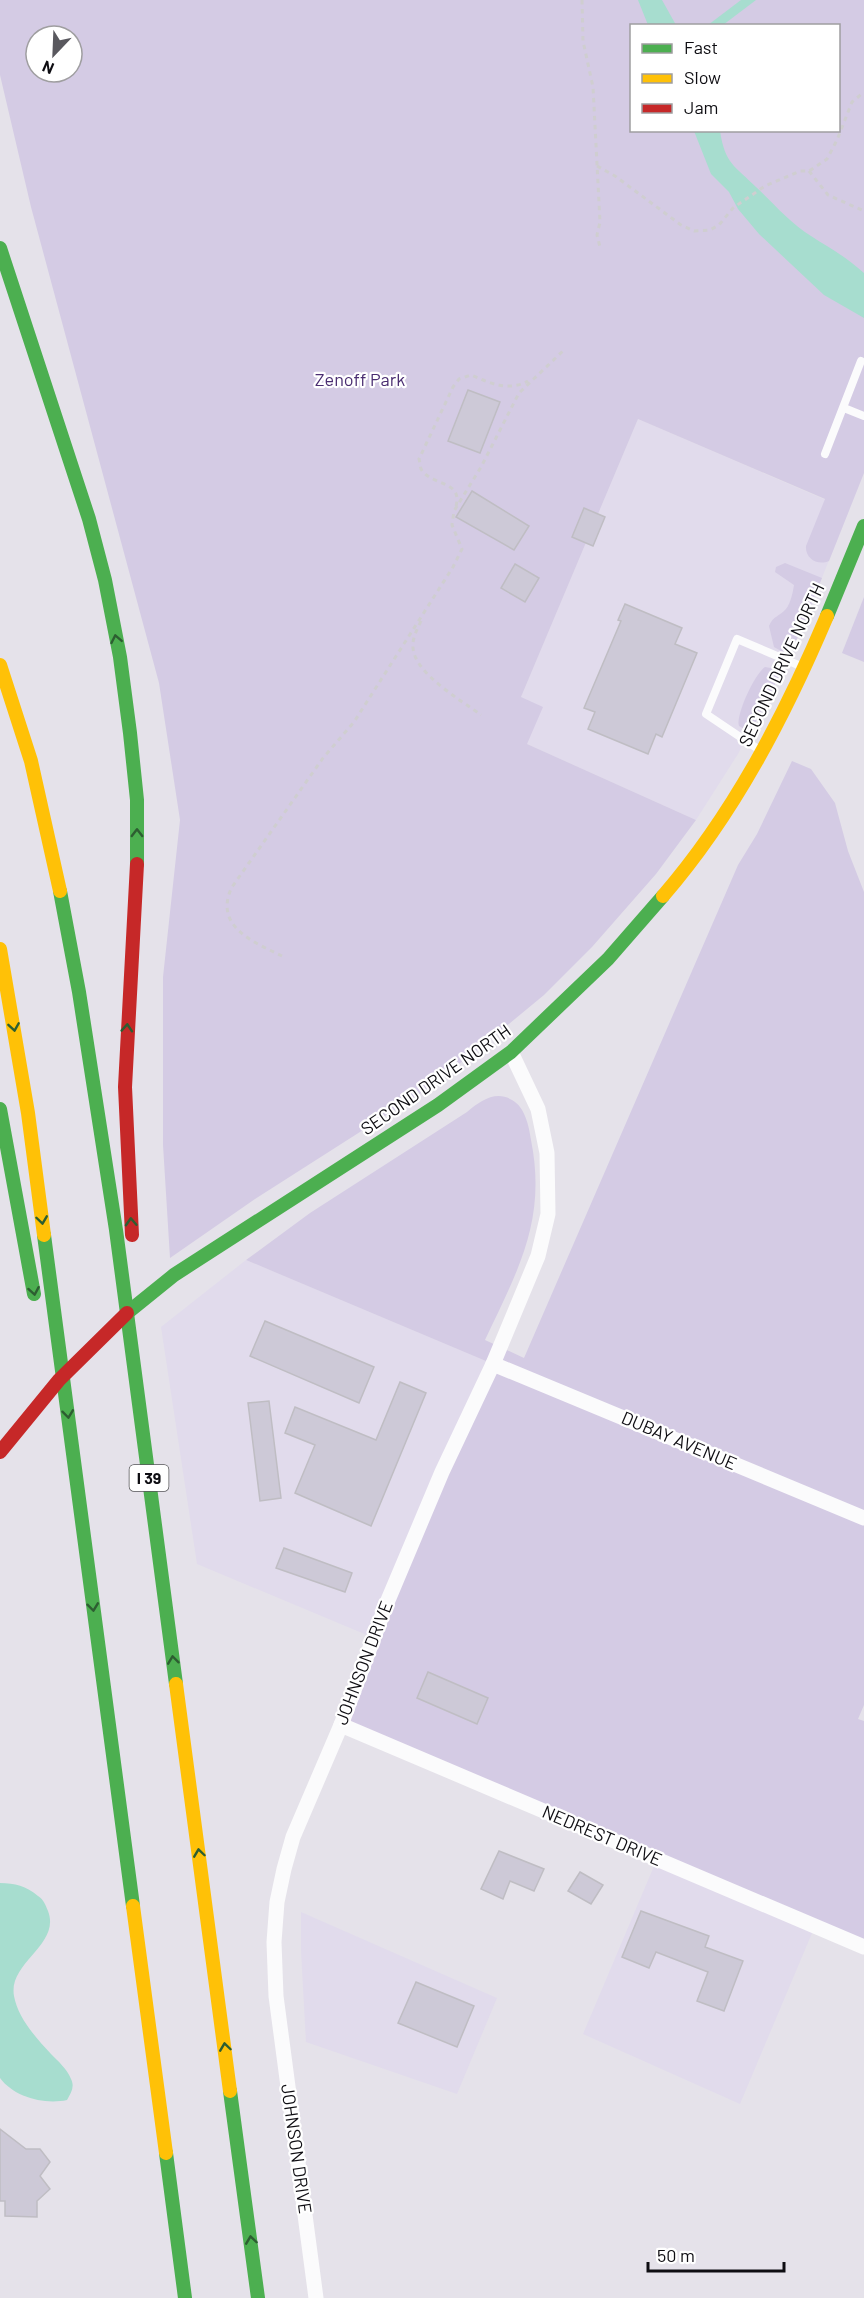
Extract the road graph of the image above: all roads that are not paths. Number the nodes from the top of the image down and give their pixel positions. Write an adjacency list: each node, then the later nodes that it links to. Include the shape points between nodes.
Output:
1 (0, 248): 13 (main road, one-way to 1, via 133,1251 125,1087 137,846 130,733 116,635 89,519)
2 (861, 362): 3 (lane)
3 (844, 408): 4 (lane); 5 (lane)
4 (864, 416)
5 (825, 454)
6 (864, 526): 8 (main road, SECOND DRIVE NORTH)
7 (0, 665): 13 (main road, I 39, via 31,761 68,929)
8 (804, 667): 9 (main road, SECOND DRIVE NORTH); 9 (lane, via 737,639 706,714)
9 (762, 752): 11 (main road, SECOND DRIVE NORTH, via 719,822 640,925 578,991)
10 (0, 949): 17 (main road, one-way to 17, via 28,1113)
11 (512, 1052): 16 (street, JOHNSON DRIVE, via 538,1109 547,1153 548,1214 538,1256); 18 (main road, SECOND DRIVE NORTH, via 438,1105 174,1275 141,1301 42,1399)
12 (0, 1109): 14 (main road, one-way to 14)
13 (125, 1301): 23 (main road, I 39, one-way to 13)
14 (38, 1312)
15 (43, 1346): 17 (main road)
16 (493, 1364): 19 (street, DUBAY AVENUE); 20 (street, JOHNSON DRIVE, via 437,1484)
17 (64, 1389): 22 (main road, one-way to 22)
18 (0, 1452)
19 (864, 1518)
20 (340, 1725): 21 (street, NEDREST DRIVE); 24 (street, JOHNSON DRIVE, via 293,1837 277,1902 274,1942 276,1996)
21 (864, 1947)
22 (185, 2298)
23 (258, 2298)
24 (316, 2298)

